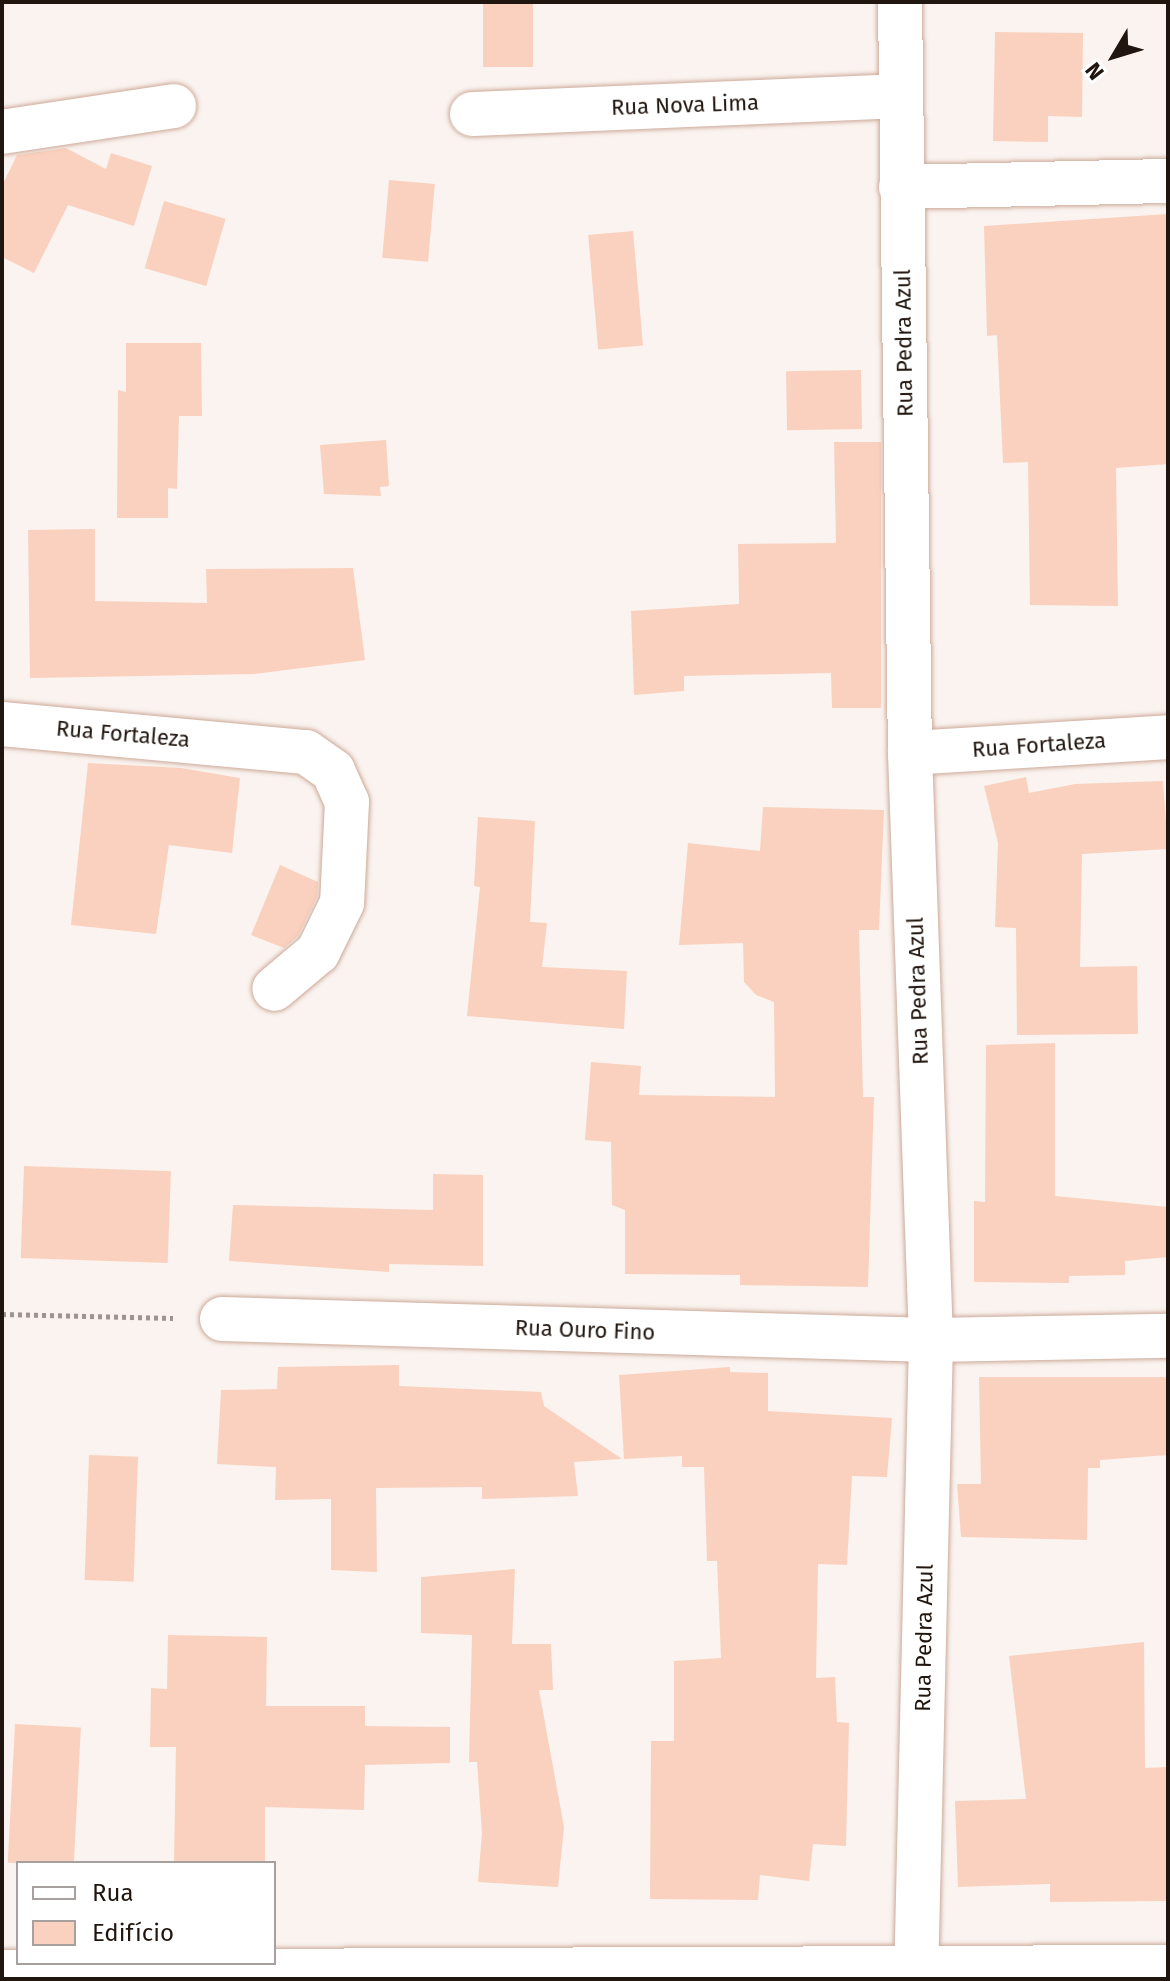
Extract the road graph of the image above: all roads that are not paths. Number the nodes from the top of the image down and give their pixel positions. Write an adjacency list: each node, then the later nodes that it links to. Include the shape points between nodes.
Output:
1 (900, 2): 2 (street, Rua Pedra Azul)
2 (898, 96): 4 (street, Rua Nova Lima); 7 (street, Rua Pedra Azul)
3 (174, 106): 5 (street)
4 (472, 114)
5 (2, 132)
6 (1168, 181): 7 (street)
7 (901, 187): 10 (street, Rua Pedra Azul)
8 (2, 724): 11 (street, Rua Fortaleza, via 244,743 306,752 333,771 347,802 347,867 332,929 299,972)
9 (1168, 737): 10 (street, Rua Fortaleza)
10 (910, 753): 14 (street, Rua Pedra Azul)
11 (274, 989)
12 (222, 1319): 14 (street, Rua Ouro Fino)
13 (1168, 1336): 14 (street, Rua Ouro Fino)
14 (931, 1340): 17 (street, Rua Pedra Azul)
15 (1168, 1967): 17 (street)
16 (2, 1972): 17 (street)
17 (916, 1974)

